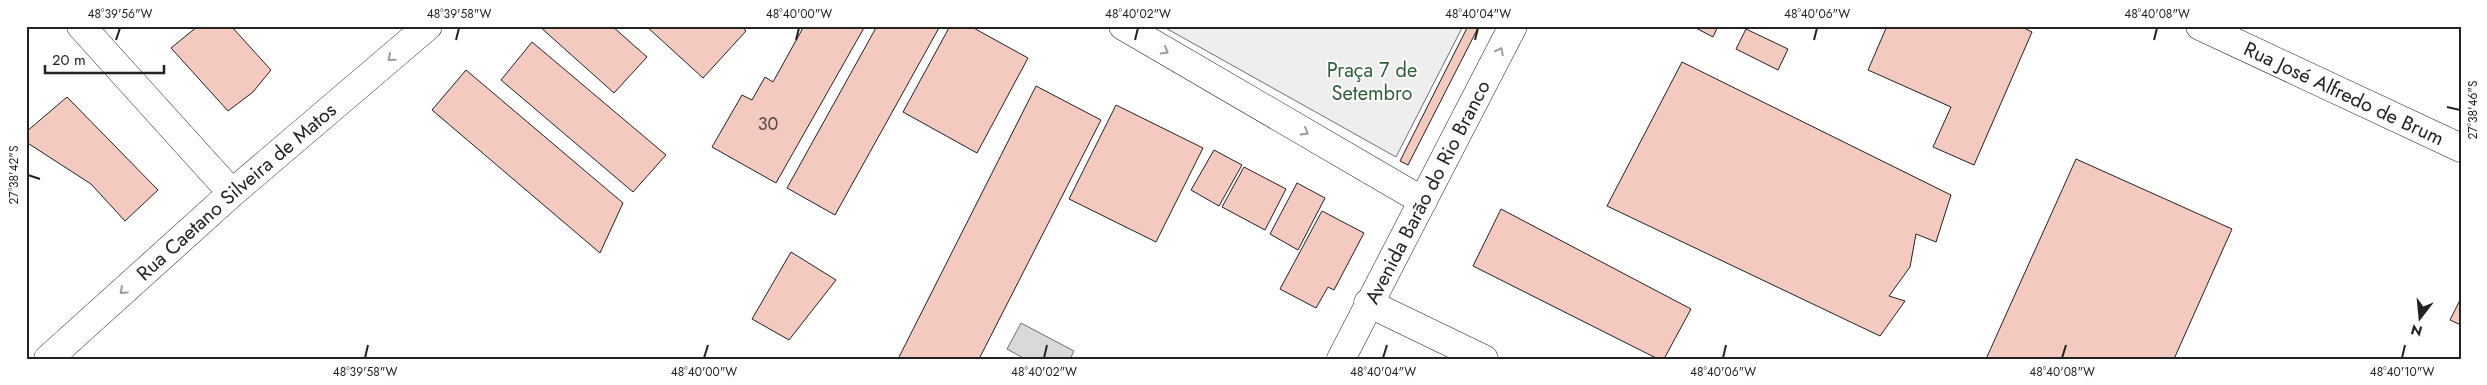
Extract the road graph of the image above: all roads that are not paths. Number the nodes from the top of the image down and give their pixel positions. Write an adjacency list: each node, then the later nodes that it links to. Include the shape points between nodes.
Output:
1 (81, 26): 7 (street)
2 (428, 26): 7 (street, Rua Caetano Silveira de Matos, one-way to 7)
3 (1122, 26): 8 (street, one-way to 8)
4 (1513, 26): 8 (street, Avenida Barão do Rio Branco, one-way to 4)
5 (2200, 26): 6 (street, Rua José Alfredo de Brum)
6 (2461, 148)
7 (232, 193): 10 (street, Rua Caetano Silveira de Matos, one-way to 10)
8 (1424, 201): 9 (street, Avenida Barão do Rio Branco)
9 (1368, 303): 11 (street, Avenida Barão do Rio Branco); 12 (street)
10 (48, 359)
11 (1341, 359)
12 (1484, 359)

